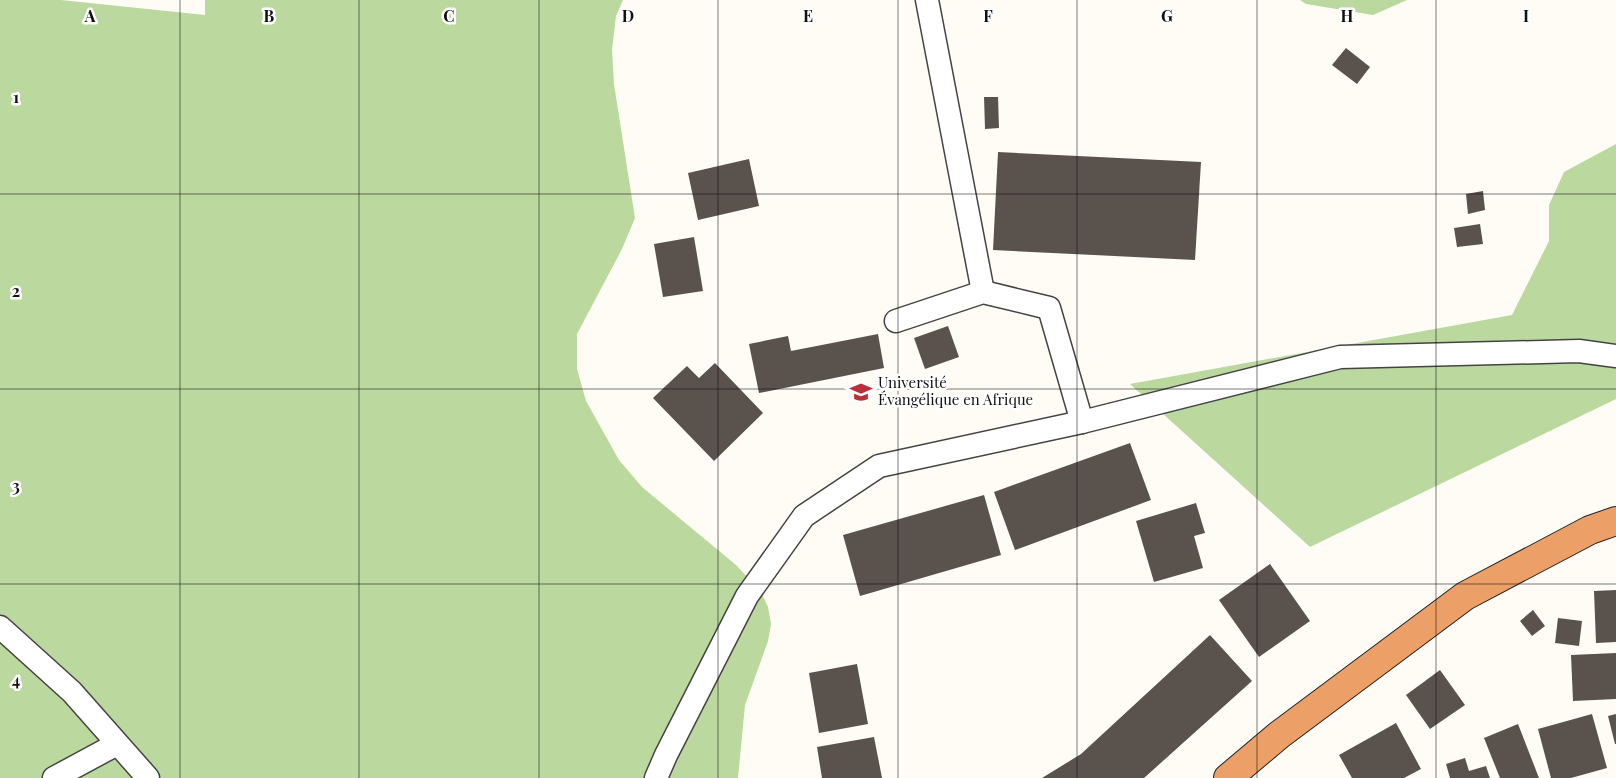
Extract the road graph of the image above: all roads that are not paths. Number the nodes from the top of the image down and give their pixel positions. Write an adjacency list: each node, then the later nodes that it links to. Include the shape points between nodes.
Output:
1 (927, 0): 2 (lane)
2 (983, 292): 3 (lane); 5 (lane, via 1049,308)
3 (896, 321)
4 (1616, 356): 5 (lane, via 1579,351 1340,358)
5 (1082, 422): 11 (lane, via 879,466 804,516 747,596)
6 (1616, 521): 12 (highway, via 1590,530 1466,596 1279,735)
7 (0, 627): 8 (lane, via 72,692)
8 (117, 744): 9 (lane); 10 (lane)
9 (54, 778)
10 (148, 778)
11 (656, 778)
12 (1228, 778)

